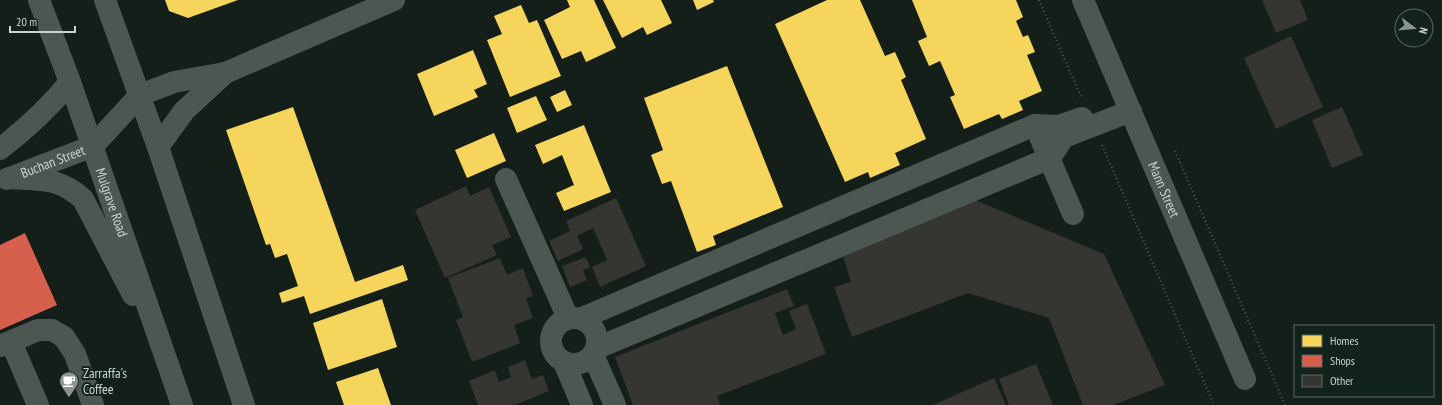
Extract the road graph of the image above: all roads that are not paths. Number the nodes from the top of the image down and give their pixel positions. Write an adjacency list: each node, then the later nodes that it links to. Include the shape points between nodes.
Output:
1 (40, 0): 6 (main road, Mulgrave Road)
2 (105, 0): 7 (main road)
3 (394, 0): 5 (street, Buchan Street)
4 (1083, 0): 8 (street, Mann Street)
5 (225, 73): 7 (street, Buchan Street, via 174,82); 12 (street, Buchan Street, via 184,111)
6 (70, 82): 11 (main road, Mulgrave Road); 13 (street, via 46,110)
7 (140, 95): 11 (street, Buchan Street); 12 (main road)
8 (1128, 105): 9 (street); 23 (street, Mann Street)
9 (1091, 121): 10 (street, via 1059,126); 14 (street, via 1064,137)
10 (1035, 125): 14 (street); 18 (street)
11 (93, 146): 16 (street, Buchan Street); 21 (main road, Mulgrave Road)
12 (158, 147): 27 (main road)
13 (0, 149)
14 (1050, 158): 17 (street); 20 (street)
15 (506, 179): 18 (street)
16 (5, 180): 21 (main road, via 56,181 83,198)
17 (1073, 214)
18 (575, 318): 20 (street, via 594,327 597,334); 22 (street, via 555,327 552,334 551,342 555,354)
19 (6, 344): 24 (street); 25 (street, via 38,330 52,330 64,337 74,354)
20 (595, 352): 22 (street, via 580,364); 29 (street)
21 (166, 358): 26 (main road, Mulgrave Road)
22 (564, 362): 28 (street)
23 (1246, 379)
24 (38, 405)
25 (93, 405)
26 (182, 405)
27 (244, 405)
28 (582, 405)
29 (615, 405)

